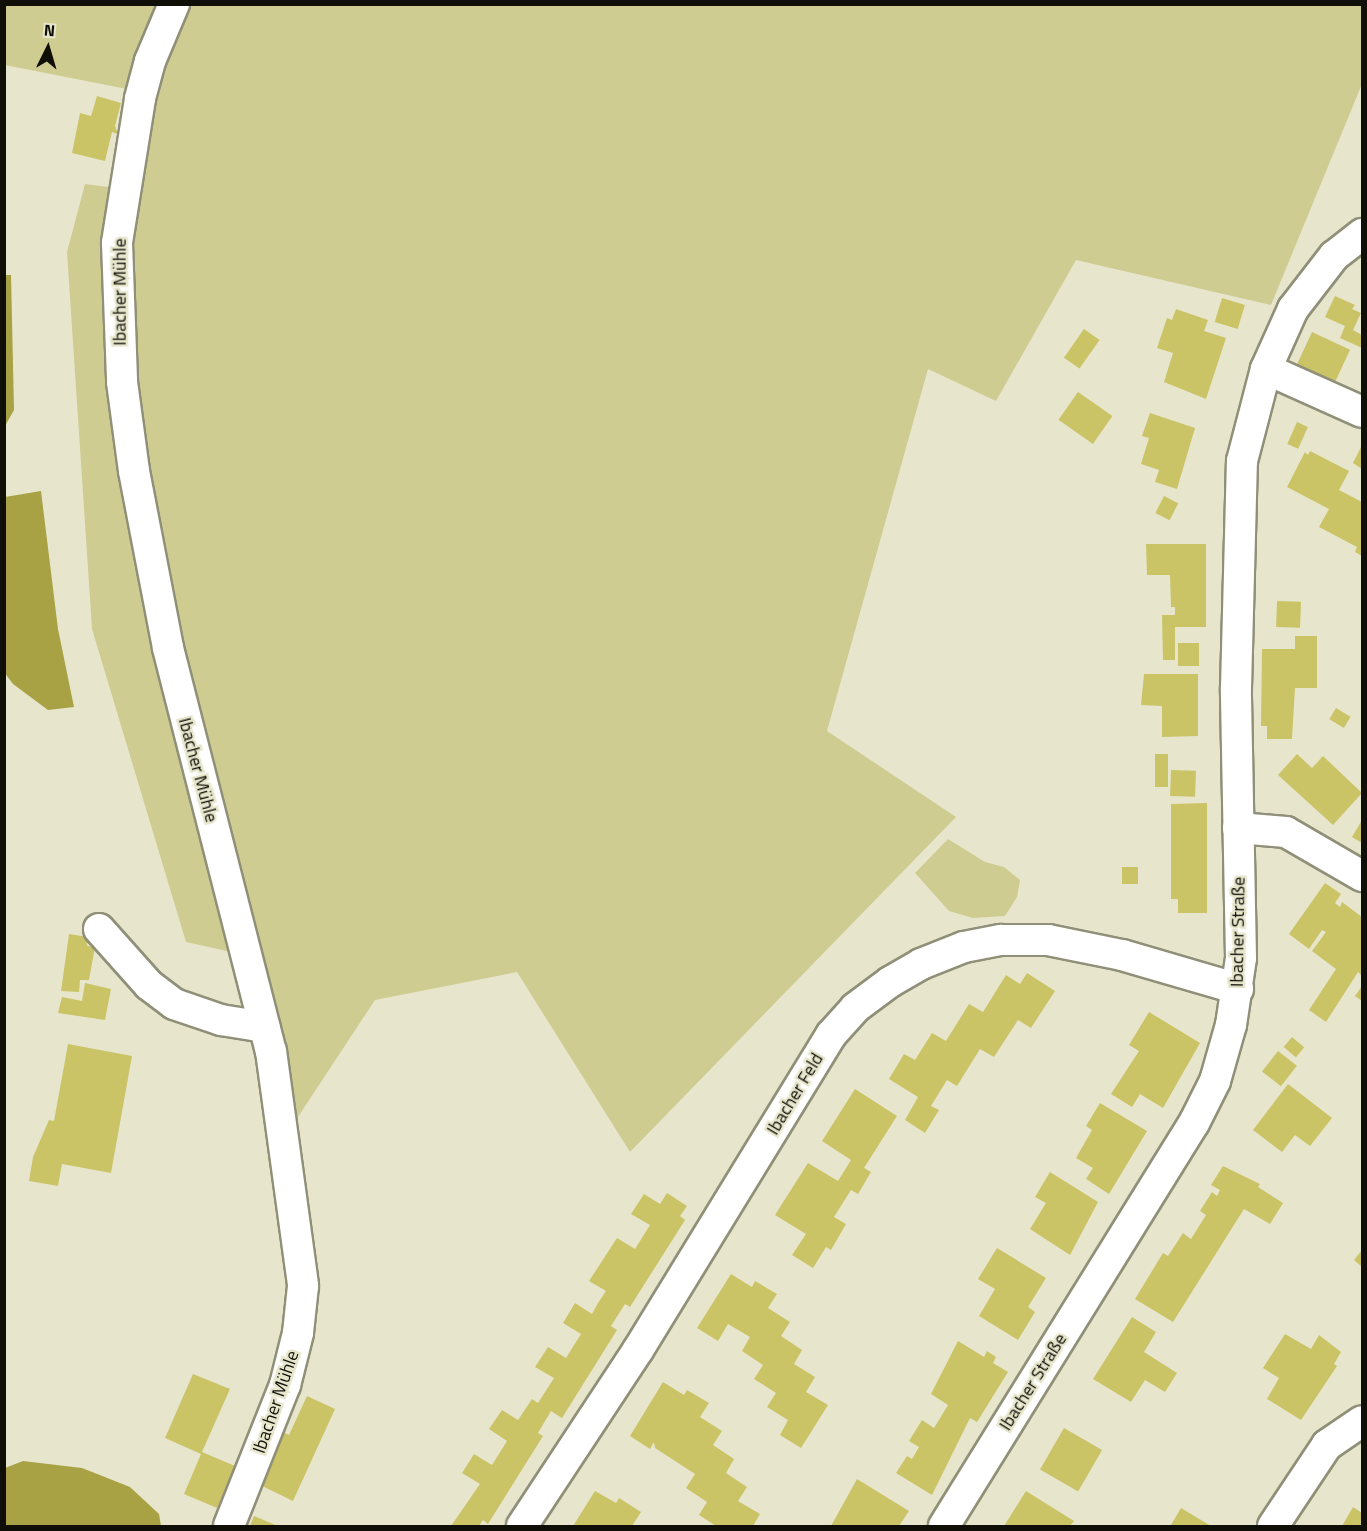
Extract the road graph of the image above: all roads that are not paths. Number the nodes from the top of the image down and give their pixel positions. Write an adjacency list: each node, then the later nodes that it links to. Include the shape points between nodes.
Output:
1 (174, 4): 9 (street, Ibacher Mühle, via 150,61 140,99 117,243 122,382 134,471 171,659)
2 (1362, 234): 3 (street, Ibacher Straße, via 1334,256 1293,309)
3 (1266, 369): 4 (street); 5 (street, Ibacher Straße, via 1242,461 1237,544)
4 (1362, 412)
5 (1238, 828): 6 (street, via 1286,832); 8 (street, Ibacher Straße)
6 (1362, 876)
7 (99, 929): 9 (street, via 149,985 174,1004 221,1020)
8 (1238, 988): 12 (street, Ibacher Feld, via 1122,955 1048,940 1001,940 964,947 921,964 855,1008 831,1035 638,1350); 13 (street, Ibacher Straße, via 1215,1081 1194,1123)
9 (264, 1027): 11 (street, Ibacher Mühle, via 271,1051 303,1286 298,1333 285,1385)
10 (1362, 1421): 14 (street, via 1327,1445)
11 (228, 1527)
12 (522, 1527)
13 (944, 1527)
14 (1273, 1527)

